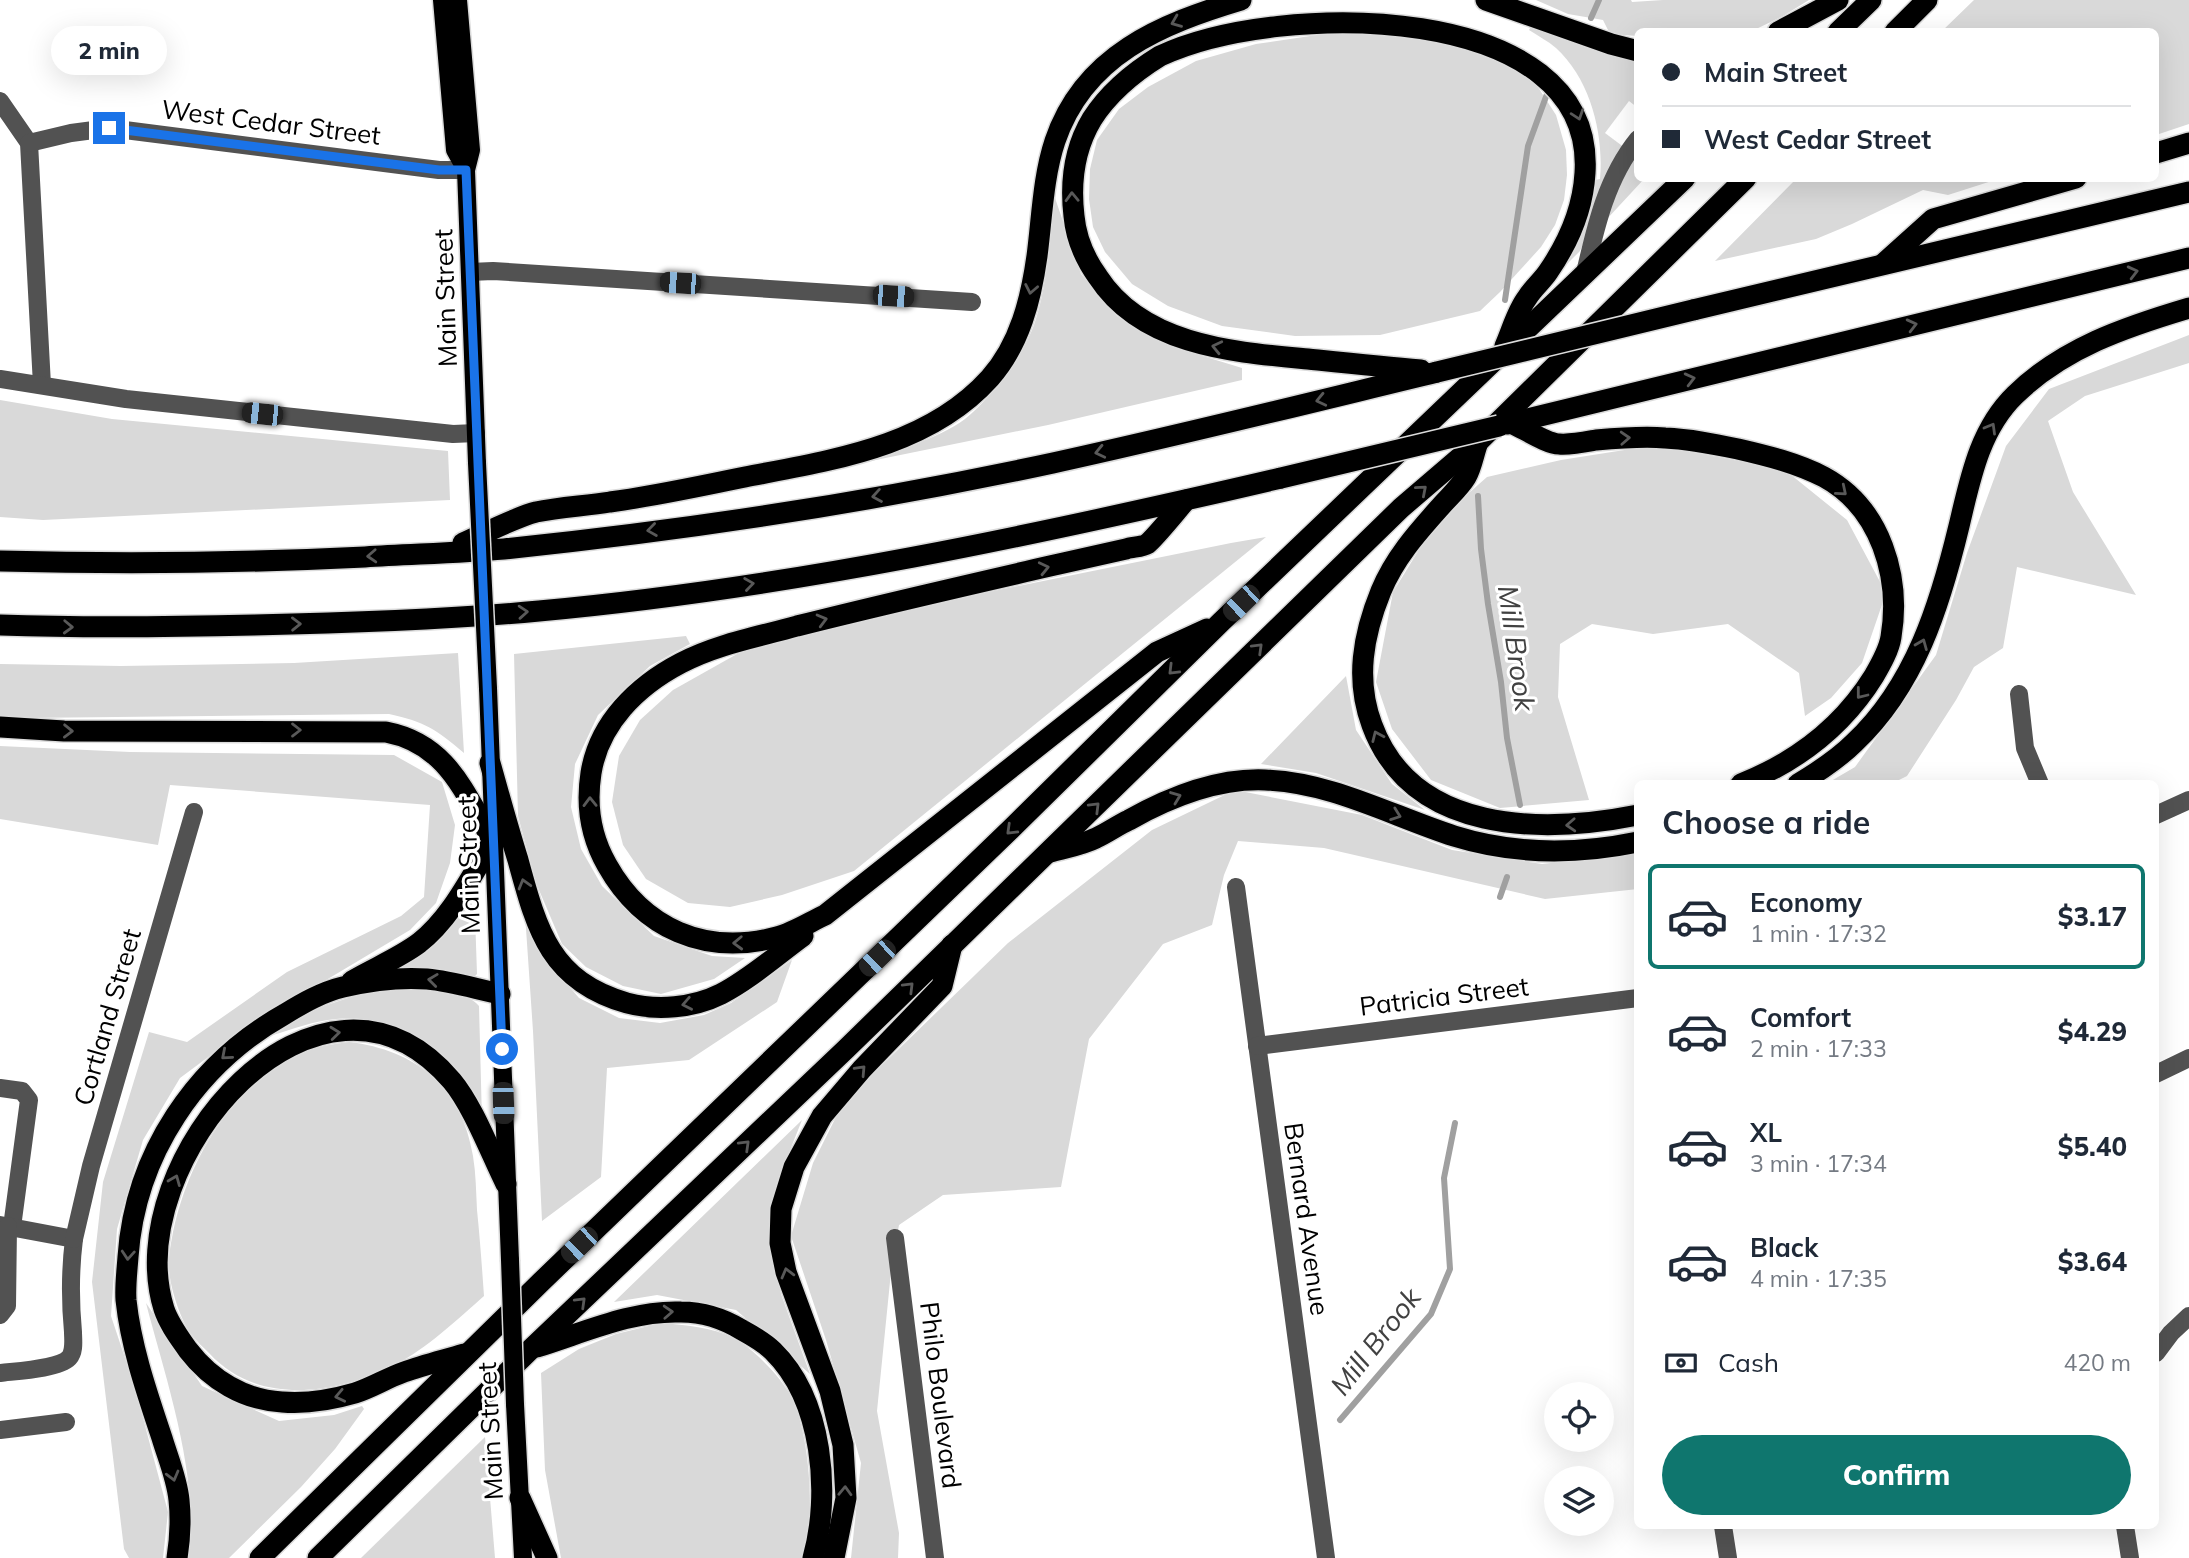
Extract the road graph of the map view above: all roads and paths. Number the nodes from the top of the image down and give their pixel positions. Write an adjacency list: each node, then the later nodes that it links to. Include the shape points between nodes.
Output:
1 (442, 0): 19 (main road, Main Street, via 455,150)
2 (458, 0): 19 (main road, Main Street, via 471,150)
3 (1241, 0): 38 (highway, one-way to 38, via 1139,39 1074,98 1054,142 1035,269 1021,327 992,376 953,412 907,437 865,452 632,499 534,512)
4 (1486, 0): 13 (highway)
5 (1838, 0): 10 (highway)
6 (1871, 0): 11 (highway)
7 (1927, 0): 12 (highway)
8 (1440, 12): 31 (highway, one-way to 8, via 1250,354 1162,330 1115,298 1091,267 1074,221 1072,195 1076,154 1093,117 1111,95 1184,43 1241,23 1324,8)
9 (1475, 21): 30 (highway, one-way to 30, via 1516,41 1553,71 1576,108 1585,156 1576,219 1548,272 1525,300)
10 (1786, 28)
11 (1842, 28)
12 (1899, 28)
13 (1634, 50)
14 (0, 101): 15 (street)
15 (29, 143): 19 (street, West Cedar Street, via 109,128); 33 (street)
16 (2189, 143): 18 (highway)
17 (1634, 144): 27 (street, via 1619,165 1598,219)
18 (2159, 152)
19 (466, 170): 26 (main road, Main Street)
20 (1681, 182): 27 (highway)
21 (1741, 182): 36 (highway)
22 (2062, 182): 25 (highway, via 1933,219)
23 (2189, 192): 25 (highway)
24 (2189, 258): 34 (highway, one-way to 24)
25 (1881, 265): 31 (highway, bridge)
26 (470, 272): 28 (street); 35 (main road, Main Street)
27 (1585, 273): 30 (highway)
28 (972, 302)
29 (2189, 308): 46 (highway, one-way to 29, via 1854,744 1878,718 1920,650 1946,579 1981,447 2013,397 2070,353)
30 (1500, 358): 40 (highway)
31 (1437, 372): 38 (highway, one-way to 38, via 1053,463 921,489 579,540)
32 (0, 379): 33 (street)
33 (43, 384): 35 (street, via 126,399)
34 (1505, 424): 37 (highway, bridge); 45 (highway, one-way to 45, via 1557,444 1664,438 1770,456 1827,479 1861,508 1876,529 1894,586 1891,641 1880,666 1845,715 1821,737 1788,762)
35 (476, 433): 44 (main road, Main Street, bridge)
36 (1478, 442): 51 (highway, one-way to 36, via 1552,826 1482,818 1426,795 1388,760 1376,737 1362,686 1371,616 1402,550 1468,475); 54 (highway, one-way to 36, via 1401,508)
37 (1186, 500): 41 (highway, one-way to 37, via 322,624 540,611 873,565); 56 (highway, one-way to 37, via 780,937 734,944 681,934 645,914 617,882 599,852 590,823 593,760 616,715 655,678 709,649 1147,544)
38 (440, 553): 39 (highway, one-way to 39, via 202,562)
39 (0, 561)
40 (1221, 622): 56 (highway, via 1157,652); 73 (highway, one-way to 73)
41 (0, 625)
42 (2019, 694): 47 (street, via 2025,748)
43 (0, 727): 52 (highway, one-way to 52, via 338,730 403,735 446,764)
44 (490, 763): 52 (main road, Main Street); 56 (highway, one-way to 44, via 813,929 741,981 699,1001 670,1007 636,1005 596,991 564,967 534,919)
45 (1750, 780)
46 (1804, 780)
47 (2038, 780)
48 (2189, 800): 50 (street)
49 (194, 812): 68 (street, Cortland Street)
50 (2159, 814)
51 (1634, 816)
52 (493, 841): 58 (highway, via 435,928 402,954); 59 (main road, Main Street)
53 (1634, 843): 54 (highway, one-way to 53, via 1094,839 1194,791 1245,780 1295,782 1324,789 1452,835 1514,850 1584,851)
54 (1045, 854): 57 (highway)
55 (1236, 887): 61 (street, Bernard Avenue)
56 (825, 915)
57 (952, 945): 71 (highway, one-way to 57); 86 (highway, one-way to 57, via 846,1498 843,1445 830,1391 786,1272 780,1243 781,1209 794,1167 817,1124 853,1079 942,986)
58 (341, 987): 59 (highway, one-way to 58, via 429,979); 80 (highway, one-way to 80, via 280,1016 221,1058 175,1115 141,1187 129,1240 126,1296 141,1372 179,1498)
59 (500, 994): 65 (main road, Main Street)
60 (1634, 999): 61 (street, Patricia Street)
61 (1257, 1046): 88 (street, Bernard Avenue)
62 (2189, 1058): 63 (street)
63 (2159, 1073)
64 (0, 1088): 66 (street, via 22,1091 29,1100)
65 (506, 1184): 73 (highway, one-way to 65, via 356,1392 307,1403 252,1397 211,1375 177,1335 159,1286 160,1227 179,1169 226,1096 281,1050 330,1033 364,1031 386,1036 424,1055 453,1082); 77 (main road, Main Street, bridge)
66 (7, 1226): 68 (street); 69 (street, via 7,1306)
67 (895, 1238): 87 (street, Philo Boulevard)
68 (74, 1239): 74 (street, Cortland Street, via 69,1280 71,1356 48,1366)
69 (0, 1315)
70 (2189, 1317): 72 (street)
71 (531, 1349): 82 (highway); 85 (highway, one-way to 85, via 629,1318 681,1312 734,1325 772,1350 800,1389 817,1441 821,1500)
72 (2159, 1349)
73 (470, 1352): 81 (highway)
74 (0, 1373)
75 (66, 1422): 76 (street)
76 (0, 1430)
77 (520, 1498): 83 (main road, Main Street); 84 (highway)
78 (1723, 1529): 89 (street)
79 (2125, 1529): 90 (street)
80 (177, 1558)
81 (260, 1558)
82 (318, 1558)
83 (523, 1558)
84 (547, 1558)
85 (813, 1558)
86 (834, 1558)
87 (935, 1558)
88 (1326, 1558)
89 (1728, 1558)
90 (2130, 1558)

